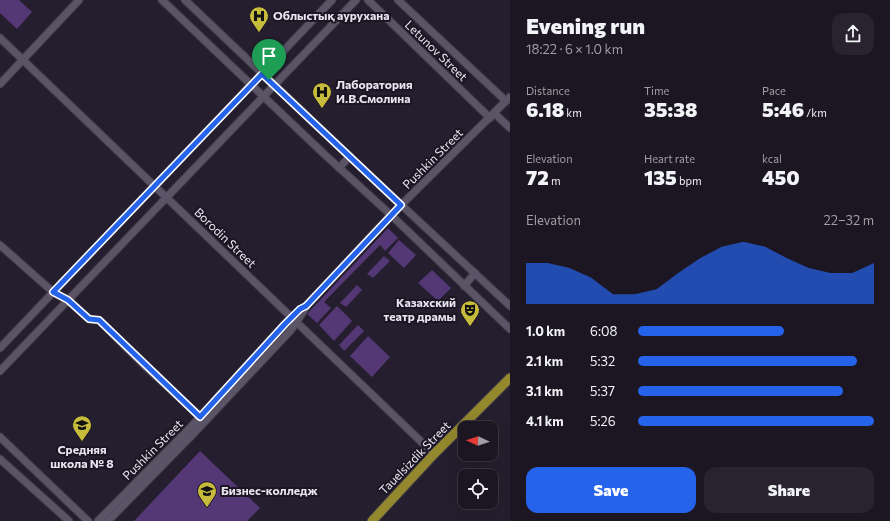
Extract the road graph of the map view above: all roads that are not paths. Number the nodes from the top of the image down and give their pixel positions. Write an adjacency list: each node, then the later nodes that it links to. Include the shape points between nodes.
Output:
1 (78, 0): 9 (street)
2 (162, 0): 12 (street)
3 (185, 0): 10 (street)
4 (332, 0): 10 (street)
5 (356, 0): 13 (street)
6 (368, 0): 16 (street, Letunov Street)
7 (398, 0): 15 (street, Letunov Street)
8 (0, 38): 9 (street, Borodin Street)
9 (24, 60): 11 (street); 20 (street, Borodin Street)
10 (262, 74): 12 (street); 13 (street)
11 (0, 84)
12 (251, 85): 14 (street); 20 (street)
13 (274, 85): 14 (street); 18 (street)
14 (263, 96): 19 (street); 21 (street)
15 (508, 99): 16 (street, Pushkin Street)
16 (492, 115): 17 (street, Letunov Street); 22 (street, Pushkin Street)
17 (510, 128)
18 (350, 156): 19 (street); 22 (street)
19 (339, 168): 23 (street)
20 (154, 186): 21 (street, Borodin Street); 27 (street)
21 (166, 197): 28 (street); 30 (street, Borodin Street)
22 (401, 205): 23 (street, Pushkin Street); 25 (street)
23 (391, 215): 26 (street); 30 (street, Pushkin Street)
24 (0, 245): 27 (street)
25 (475, 273): 26 (street); 29 (street)
26 (464, 286): 31 (street)
27 (53, 292): 28 (street); 32 (street)
28 (68, 300): 33 (street); 35 (street, via 89,319 99,320)
29 (510, 306)
30 (294, 320): 35 (street, Pushkin Street); 37 (street, Borodin Street)
31 (510, 329)
32 (0, 348)
33 (0, 371)
34 (510, 378): 37 (main road, Tauelsіzdіk Street)
35 (203, 419): 41 (street, Pushkin Street); 42 (street, Pushkin Street)
36 (0, 437): 40 (street)
37 (434, 454): 43 (main road, Tauelsіzdіk Street)
38 (0, 459): 39 (street)
39 (69, 521)
40 (88, 521)
41 (98, 521)
42 (108, 521)
43 (372, 521)

